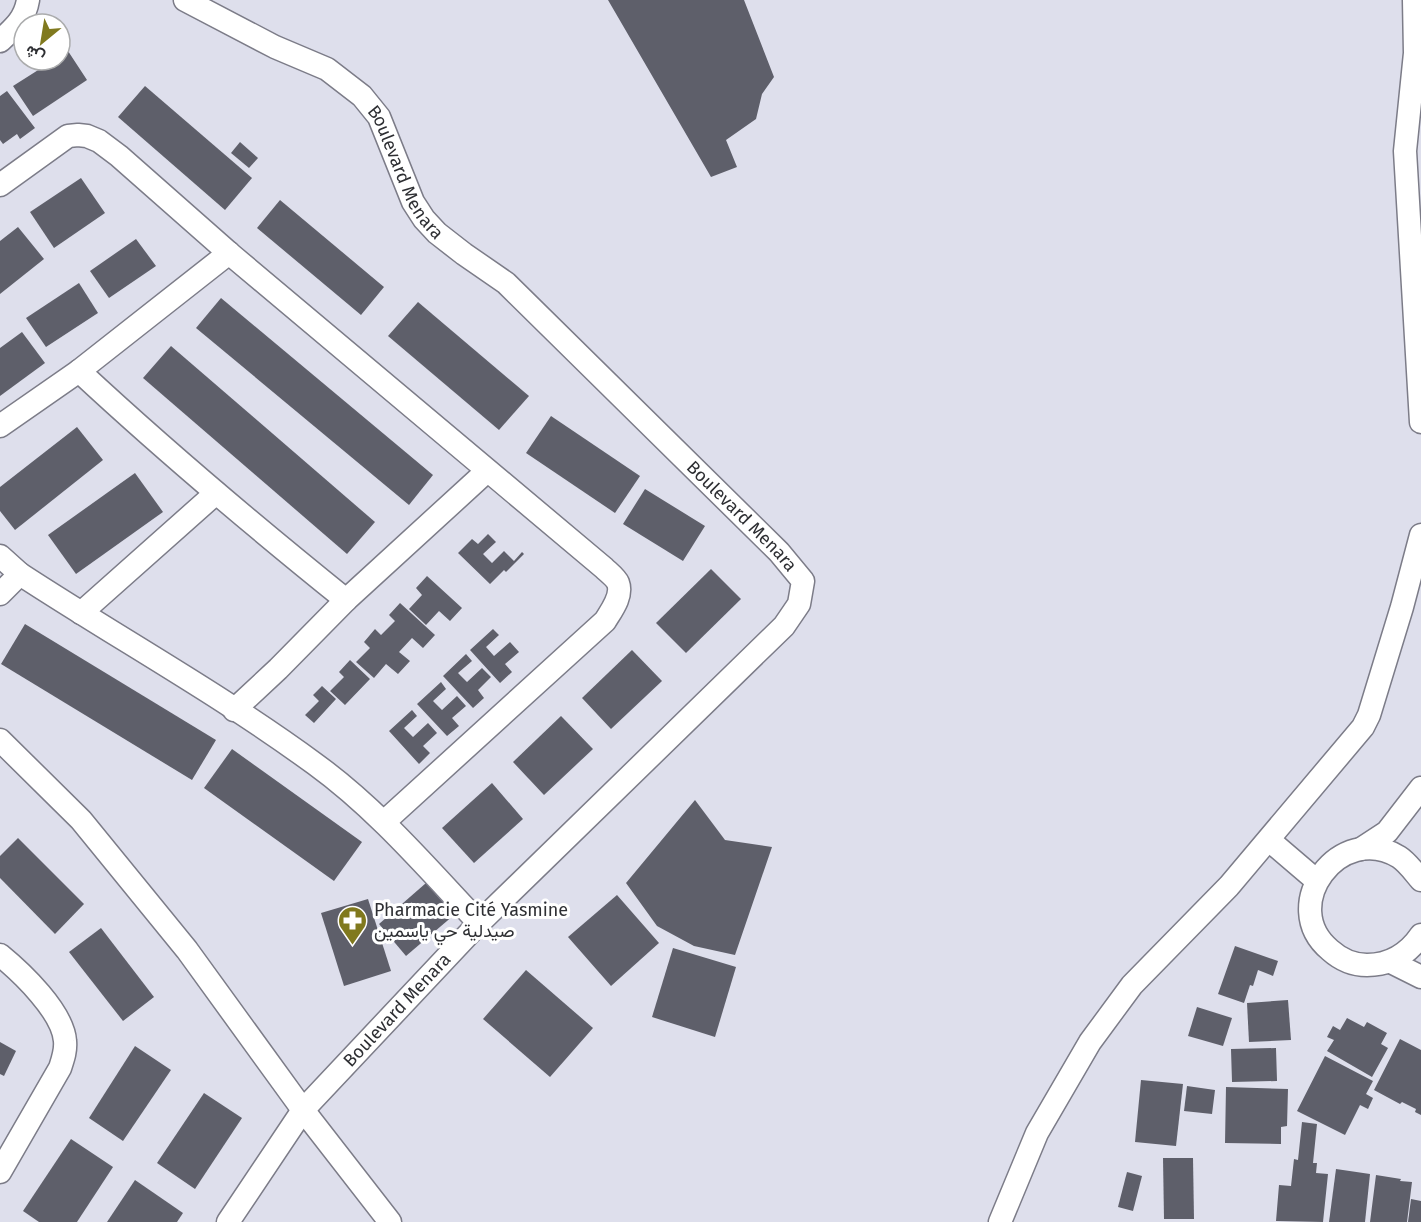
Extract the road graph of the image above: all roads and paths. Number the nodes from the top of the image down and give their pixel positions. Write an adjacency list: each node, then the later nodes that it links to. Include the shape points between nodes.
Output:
1 (28, 0): 4 (street, via 17,26)
2 (185, 0): 27 (street, Boulevard Menara, via 327,69 362,96 379,117 413,202 424,219 437,233 506,283 779,552 803,581 799,604 784,626)
3 (1413, 0): 5 (street)
4 (0, 41)
5 (1418, 58): 9 (street, via 1405,151)
6 (0, 185): 7 (street, via 68,136 87,136 119,156)
7 (229, 253): 8 (street); 11 (street)
8 (80, 371): 10 (street); 12 (street)
9 (1421, 422)
10 (0, 426)
11 (487, 471): 17 (street); 22 (street, via 604,567 618,583 616,604 605,621)
12 (216, 493): 17 (street); 18 (street)
13 (1421, 535): 23 (street, via 1369,715)
14 (0, 556): 15 (street)
15 (20, 574): 16 (street); 18 (street)
16 (0, 594)
17 (346, 600): 19 (street)
18 (81, 613): 19 (street)
19 (234, 710): 22 (street, via 316,765)
20 (0, 740): 32 (street, via 89,830 187,950)
21 (1421, 788): 24 (street, via 1387,832)
22 (384, 822): 27 (street)
23 (1269, 840): 26 (street); 36 (street, via 1132,985 1090,1042 1037,1133)
24 (1361, 849): 25 (street, via 1389,852 1402,858); 26 (street, via 1335,860)
25 (1421, 879)
26 (1317, 881): 30 (street, via 1311,901 1312,922 1326,947 1356,964)
27 (479, 923): 32 (street, Boulevard Menara)
28 (1421, 935): 30 (street, via 1414,946)
29 (0, 955): 33 (street, via 55,1013 63,1029 65,1052 60,1068)
30 (1391, 962): 31 (street)
31 (1421, 977)
32 (303, 1110): 34 (street, Boulevard Menara); 35 (street)
33 (0, 1172)
34 (228, 1222)
35 (390, 1222)
36 (1000, 1222)

